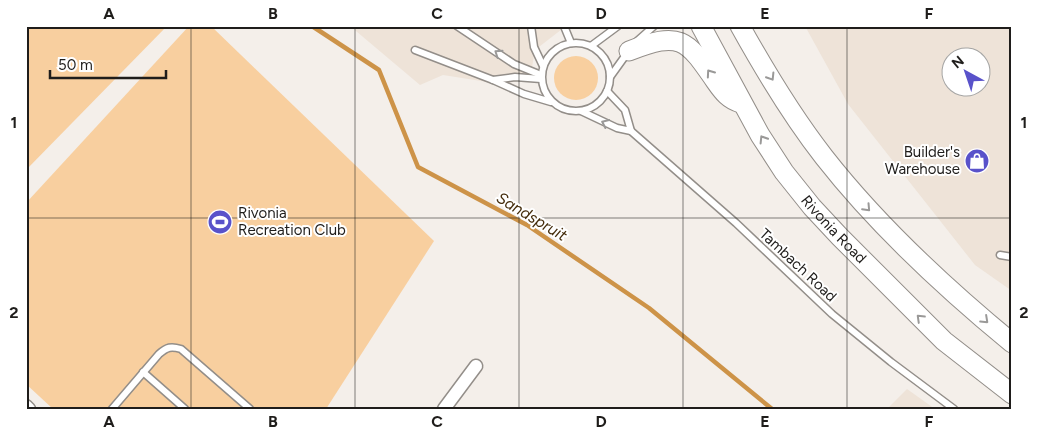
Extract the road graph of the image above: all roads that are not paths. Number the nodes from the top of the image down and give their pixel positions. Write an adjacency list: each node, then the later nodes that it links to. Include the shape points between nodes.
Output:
1 (457, 26): 13 (lane, one-way to 1, via 514,64)
2 (531, 26): 12 (lane, via 534,47)
3 (564, 26): 8 (lane)
4 (618, 26): 9 (lane)
5 (654, 26): 11 (lane)
6 (700, 26): 18 (main road, Rivonia Road)
7 (743, 29): 23 (main road, one-way to 23, via 794,116 865,206 902,244)
8 (572, 43): 9 (lane); 12 (lane, via 557,48)
9 (591, 46): 14 (lane, via 605,59)
10 (415, 50): 15 (lane, Tambach Road)
11 (629, 51): 14 (lane); 18 (main road, one-way to 11, via 733,101 725,94 696,53 680,41 662,40)
12 (543, 66): 13 (lane)
13 (541, 77): 15 (lane); 17 (lane, via 543,89)
14 (610, 77): 16 (lane)
15 (493, 80): 17 (lane, Tambach Road, via 517,92)
16 (607, 91): 19 (lane, via 596,105); 20 (lane, Tambach Road, via 625,110)
17 (551, 102): 19 (lane, Tambach Road, via 565,110)
18 (745, 104): 26 (main road, Rivonia Road, one-way to 18, via 944,341 840,237 784,172)
19 (581, 111): 20 (lane, Tambach Road, one-way to 19)
20 (631, 131): 33 (lane, Tambach Road, via 736,223 832,314)
21 (1000, 255): 22 (lane)
22 (1012, 257)
23 (1012, 343)
24 (476, 366): 32 (street)
25 (143, 372): 28 (lane); 30 (lane); 31 (lane, via 159,354 173,346 181,349)
26 (1012, 394)
27 (26, 406): 29 (street)
28 (115, 408)
29 (30, 409)
30 (186, 409)
31 (250, 409)
32 (444, 409)
33 (954, 409)

